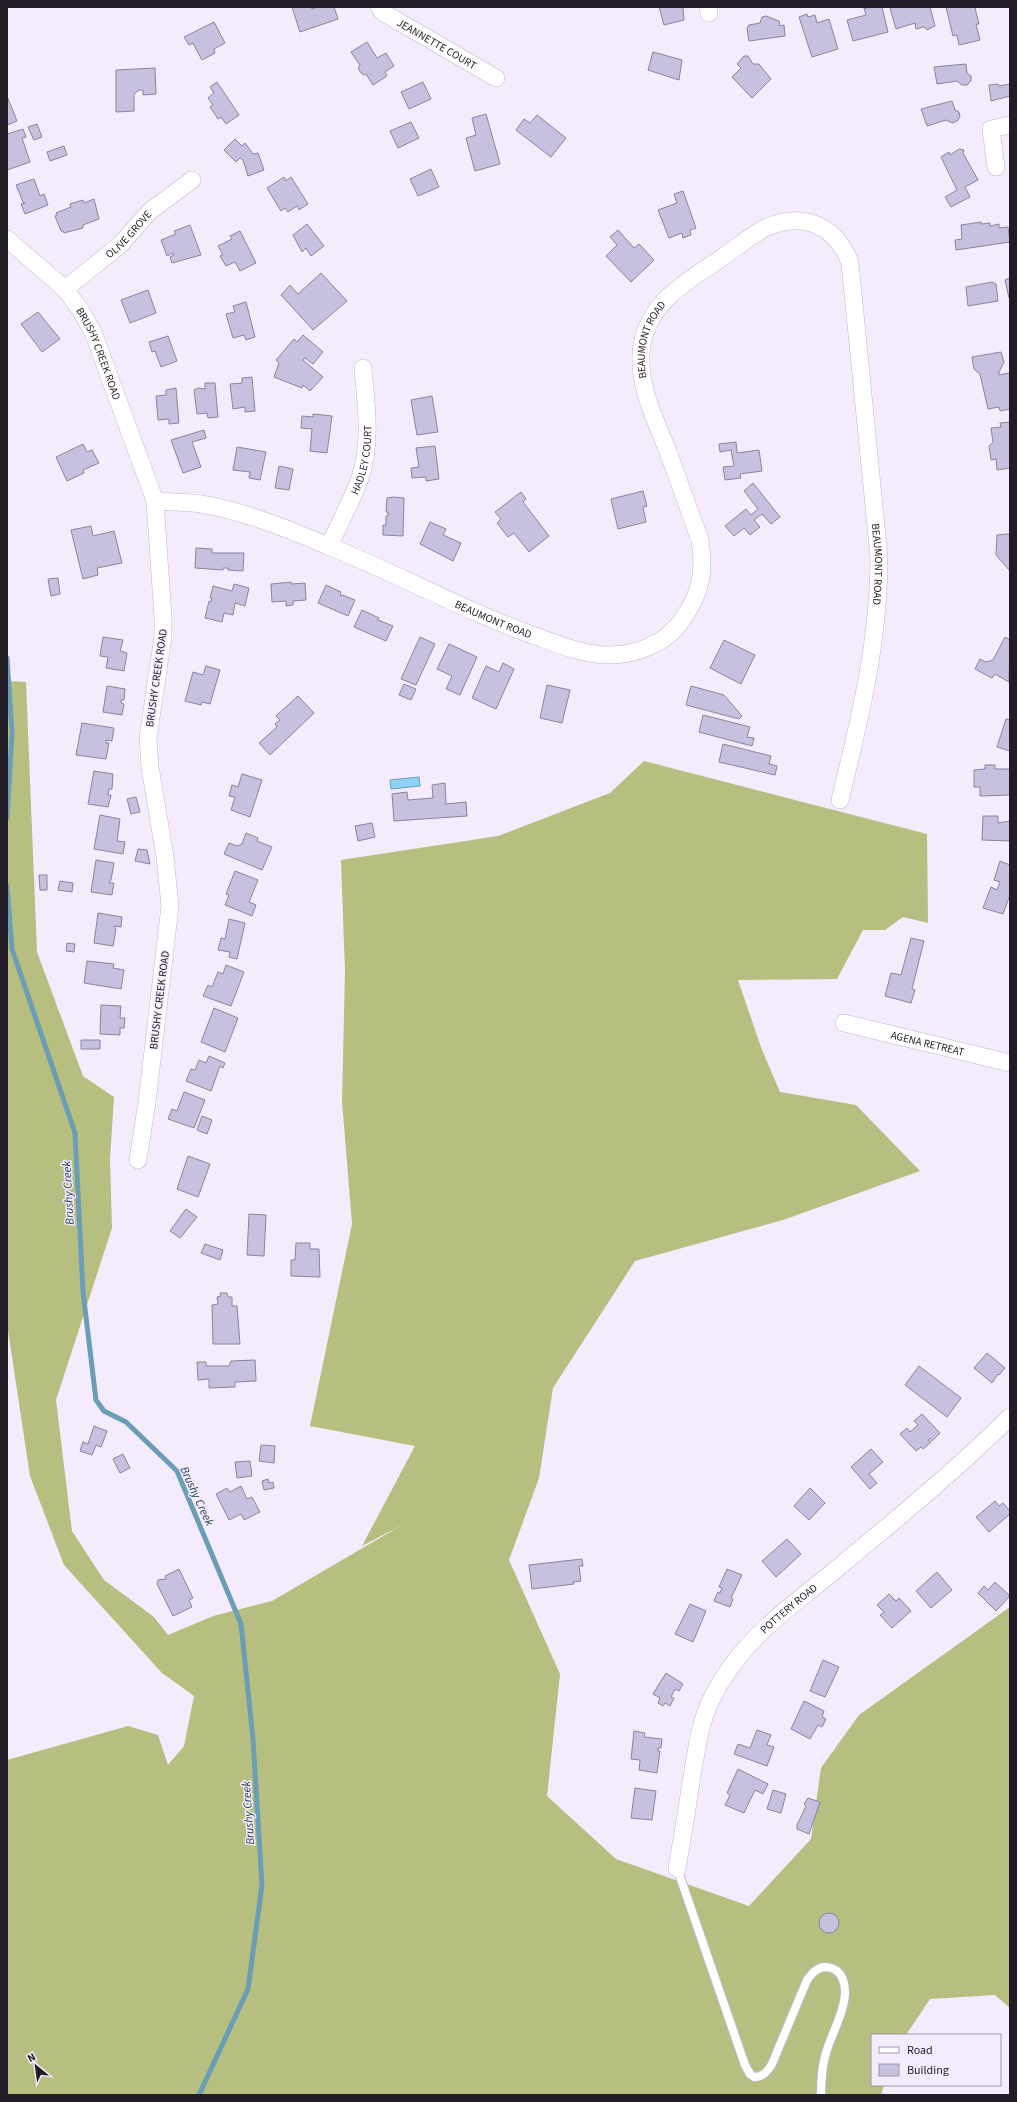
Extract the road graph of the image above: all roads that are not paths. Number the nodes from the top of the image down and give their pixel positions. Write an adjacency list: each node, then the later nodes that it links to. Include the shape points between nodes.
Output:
1 (379, 7): 2 (street, JEANNETTE COURT, via 384,13 416,33)
2 (496, 78)
3 (1010, 125): 4 (street, via 991,129)
4 (996, 167)
5 (192, 180): 7 (street, OLIVE GROVE, via 150,211 120,245)
6 (7, 239): 7 (street, BRUSHY CREEK ROAD)
7 (65, 289): 9 (street, BRUSHY CREEK ROAD, via 93,332)
8 (363, 368): 10 (street, HADLEY COURT, via 367,424 365,458 360,478)
9 (155, 501): 10 (street, BEAUMONT ROAD, via 200,504 244,515); 14 (street, BRUSHY CREEK ROAD, via 163,630 149,722 149,753 166,857 170,906)
10 (329, 546): 11 (street, BEAUMONT ROAD, via 496,622 585,652 607,655 629,653 665,638 677,627 696,597 702,579 703,560 700,540 642,380 642,346 646,327 668,295 764,229 788,222 803,221 818,225 839,241 850,263 879,557 879,590 865,698)
11 (840, 800)
12 (844, 1023): 13 (street, AGENA RETREAT)
13 (1010, 1063)
14 (138, 1160)
15 (1010, 1417): 16 (street, POTTERY ROAD, via 963,1462 767,1625 735,1662 717,1689 704,1719 697,1744)
16 (677, 1868): 17 (lane, via 745,2065 754,2078 767,2072 772,2064 812,1973 819,1968 832,1968 842,1978 844,1997 826,2052)
17 (821, 2095)

